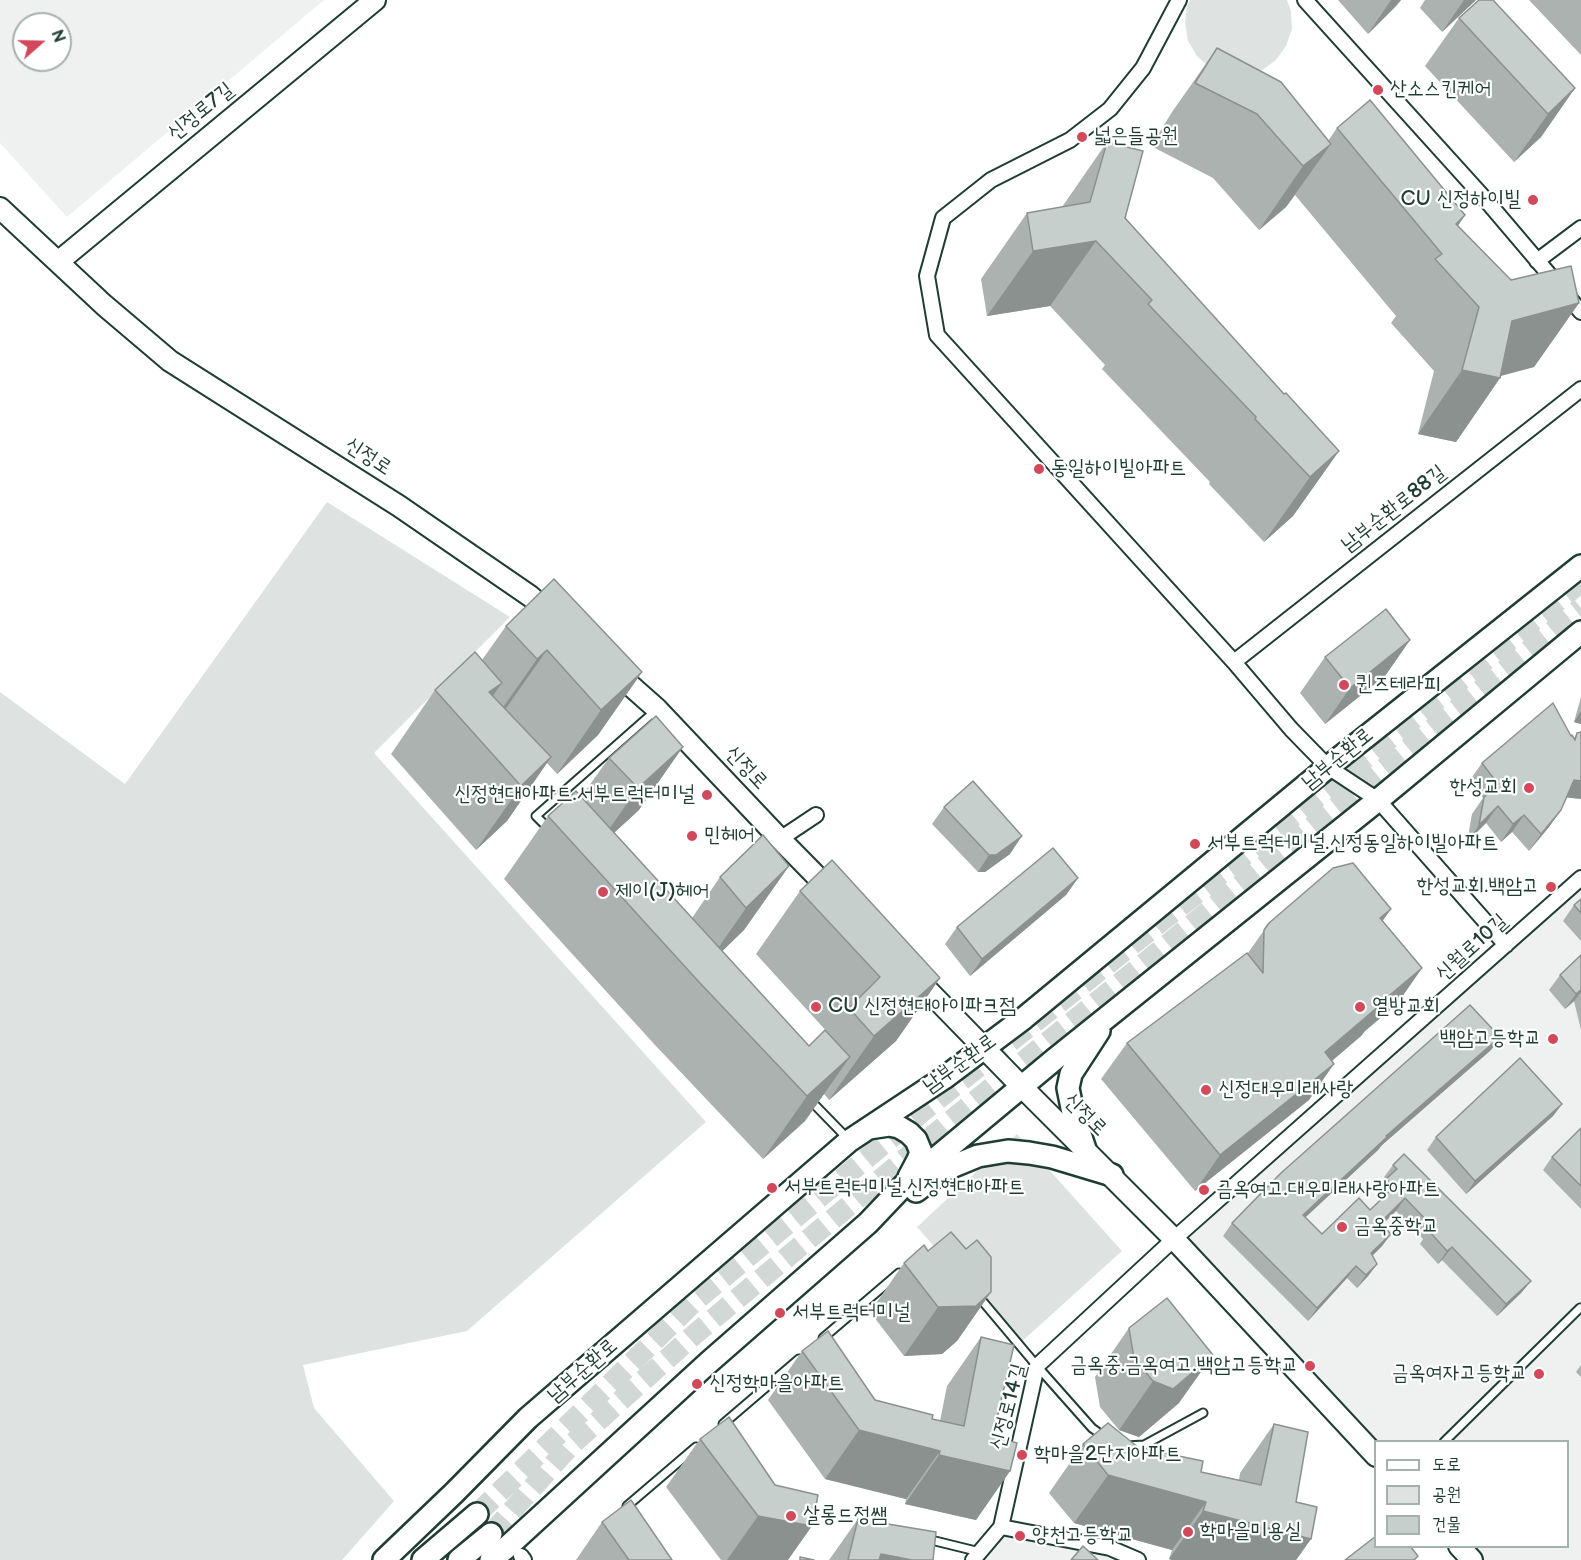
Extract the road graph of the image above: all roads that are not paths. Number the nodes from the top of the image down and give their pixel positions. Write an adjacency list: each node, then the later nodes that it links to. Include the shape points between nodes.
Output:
1 (375, 0): 6 (main road, 신정로7길)
2 (1179, 0): 14 (street, via 1143,68 1110,109 1070,140 991,180 943,218 927,276 936,335)
3 (1305, 0): 7 (street)
4 (0, 208): 6 (main road, 신정로)
5 (1581, 228): 7 (street)
6 (58, 261): 11 (main road, 신정로, via 170,361 399,506 530,596)
7 (1537, 261): 8 (street)
8 (1581, 312)
9 (1581, 389): 14 (street, 남부순환로88길)
10 (1581, 566): 16 (main road, 남부순환로)
11 (564, 626)
12 (1581, 632): 17 (main road)
13 (597, 655): 15 (main road, 신정로)
14 (1234, 662): 16 (street)
15 (657, 709): 19 (lane, via 536,816); 20 (main road, 신정로)
16 (1328, 767): 17 (street); 26 (main road, 남부순환로, via 1024,1018)
17 (1378, 800): 23 (street); 25 (main road)
18 (816, 815): 20 (street)
19 (552, 833)
20 (775, 842): 22 (main road, 신정로)
21 (1581, 878): 23 (street, 신월로10길)
22 (849, 909)
23 (1506, 945): 35 (street, 신월로10길)
24 (897, 959): 26 (main road, 신정로)
25 (1112, 1013): 27 (main road); 31 (main road, via 1071,1074 1068,1088)
26 (983, 1047): 27 (main road, 신정로); 29 (main road, 남부순환로)
27 (1022, 1087): 31 (main road, 신정로); 33 (main road)
28 (808, 1098): 30 (lane)
29 (869, 1128): 30 (main road, 남부순환로); 33 (main road, via 899,1127 916,1140 921,1152)
30 (849, 1141): 54 (main road, 남부순환로, via 528,1418)
31 (1085, 1149): 32 (main road, 신정로)
32 (1112, 1175): 34 (main road, via 1029,1153 978,1156 944,1170); 35 (main road, 신정로)
33 (906, 1183): 34 (main road)
34 (868, 1223): 57 (main road)
35 (1174, 1239): 41 (street, 신정로14길); 46 (main road, 신정로)
36 (904, 1269): 39 (lane)
37 (971, 1288): 41 (lane)
38 (1580, 1308): 45 (lane)
39 (820, 1341)
40 (802, 1356): 43 (lane)
41 (1037, 1366): 42 (lane, via 1092,1428 1115,1444 1144,1445); 49 (street, 신정로14길)
42 (1203, 1413)
43 (713, 1432)
44 (705, 1440): 47 (lane)
45 (1446, 1440)
46 (1374, 1454)
47 (625, 1508)
48 (477, 1514): 55 (main road)
49 (1001, 1527): 53 (street, 신정로14길); 58 (street, via 1110,1548)
50 (491, 1534): 56 (main road)
51 (924, 1539): 53 (lane)
52 (1461, 1548): 59 (main road)
53 (976, 1556)
54 (384, 1560)
55 (423, 1560)
56 (459, 1560)
57 (491, 1560)
58 (1138, 1560)
59 (1472, 1560)

